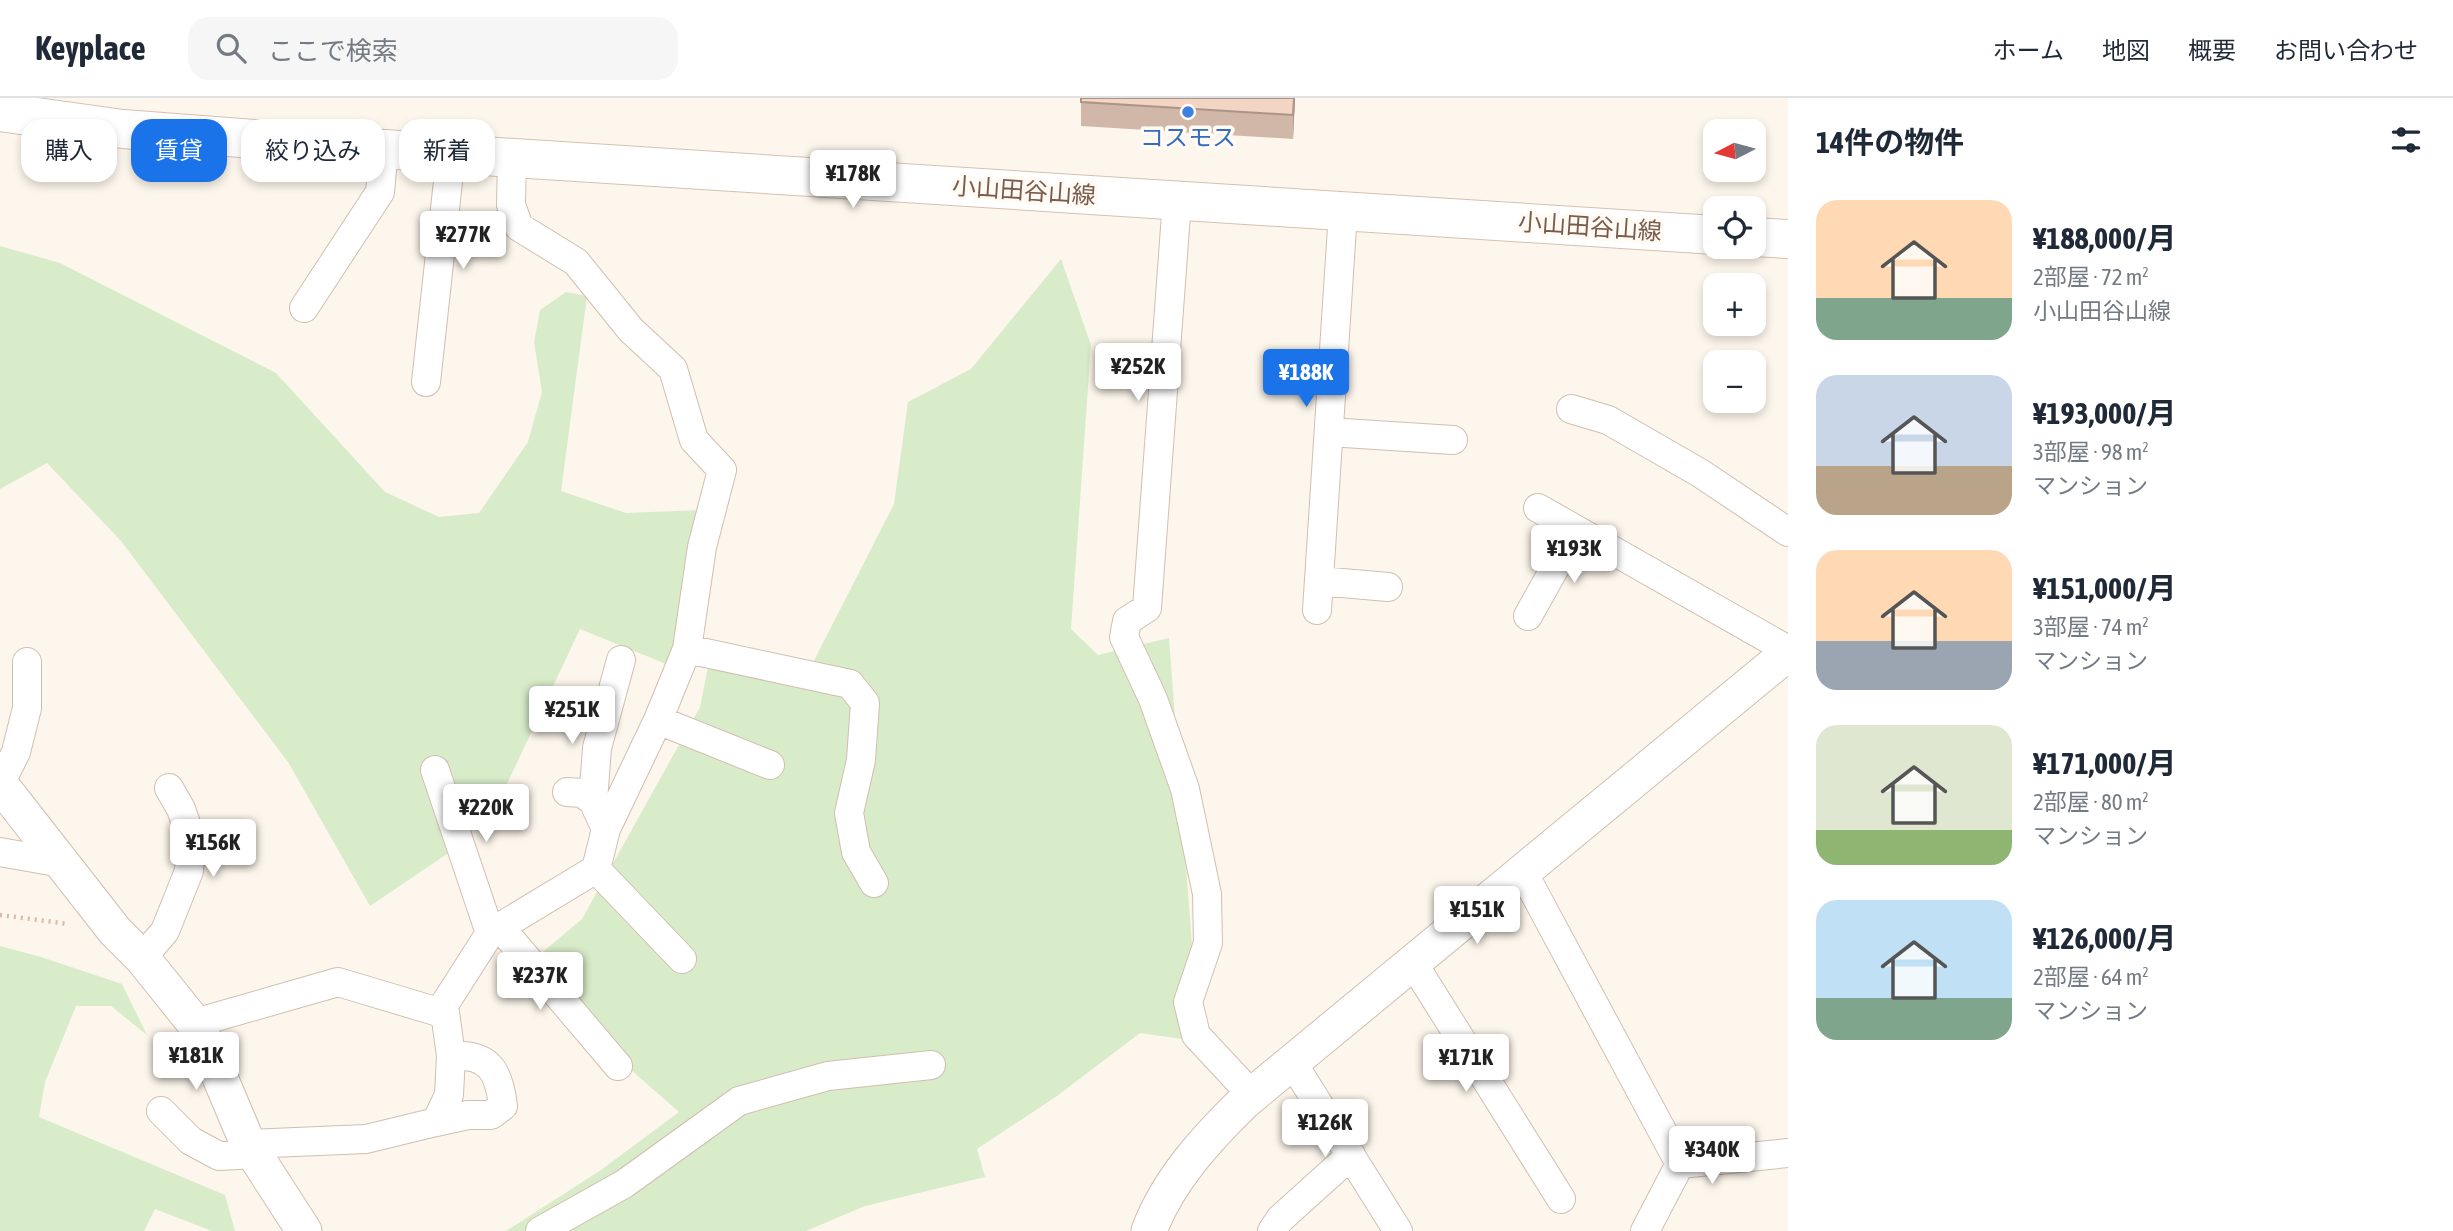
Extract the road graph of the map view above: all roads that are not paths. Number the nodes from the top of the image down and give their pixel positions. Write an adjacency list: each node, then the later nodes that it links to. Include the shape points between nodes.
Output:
1 (0, 112): 2 (main road, 小山田谷山線, via 123,130)
2 (241, 139)
3 (495, 157): 4 (main road, 小山田谷山線)
4 (512, 158): 7 (main road, 小山田谷山線); 24 (street, via 511,205 519,227 576,262 631,330 673,369 694,440 722,470 702,547)
5 (381, 182): 12 (street, via 380,192)
6 (449, 182): 13 (street)
7 (1177, 201): 8 (main road, 小山田谷山線); 49 (street, via 1147,608 1127,621 1124,637 1153,699 1185,789 1207,894 1208,943 1188,1002 1196,1035)
8 (1343, 212): 9 (main road, 小山田谷山線); 15 (street)
9 (1703, 234)
10 (1766, 238): 11 (main road)
11 (1788, 239)
12 (304, 308)
13 (426, 382)
14 (1571, 409): 19 (street, via 1608,420 1700,473)
15 (1329, 432): 16 (street); 20 (street)
16 (1453, 440)
17 (1538, 508): 18 (street)
18 (1576, 530): 23 (street); 25 (street)
19 (1788, 532)
20 (1319, 581): 21 (street); 22 (street)
21 (1388, 587)
22 (1317, 610)
23 (1528, 616)
24 (687, 649): 28 (street); 38 (street, via 850,684 865,703 861,760 849,813 856,852)
25 (1788, 652): 37 (street)
26 (621, 660): 33 (street, via 580,797)
27 (27, 662): 31 (street, via 27,708 16,752)
28 (657, 720): 29 (street); 33 (street)
29 (770, 765)
30 (435, 770): 39 (street)
31 (0, 784): 35 (street)
32 (169, 788): 40 (street, via 191,838 189,871 165,930)
33 (606, 829): 36 (street)
34 (0, 852): 35 (street)
35 (62, 863): 40 (street)
36 (596, 869): 39 (street); 41 (street)
37 (1523, 872): 42 (street); 55 (street)
38 (874, 883)
39 (495, 930): 43 (street, via 444,1005); 48 (street)
40 (142, 958): 44 (street)
41 (682, 959)
42 (1413, 963): 46 (street); 56 (street)
43 (445, 1014): 44 (street, via 338,982); 45 (street)
44 (195, 1023): 52 (street)
45 (451, 1055): 51 (street, via 449,1095); 51 (street, via 470,1054 484,1061 500,1083 503,1106 491,1115)
46 (1292, 1062): 49 (street); 54 (street)
47 (931, 1065): 58 (street, via 828,1076 739,1101 624,1184)
48 (618, 1066)
49 (1252, 1095): 59 (street, via 1181,1173)
50 (161, 1111): 52 (street, via 191,1141 219,1156)
51 (436, 1122): 52 (street, via 366,1139)
52 (251, 1149): 57 (street)
53 (1788, 1153): 55 (street)
54 (1351, 1155): 60 (street); 61 (street)
55 (1679, 1164): 62 (street)
56 (1561, 1199)
57 (303, 1231)
58 (540, 1231)
59 (1149, 1231)
60 (1272, 1231)
61 (1398, 1231)
62 (1645, 1231)

